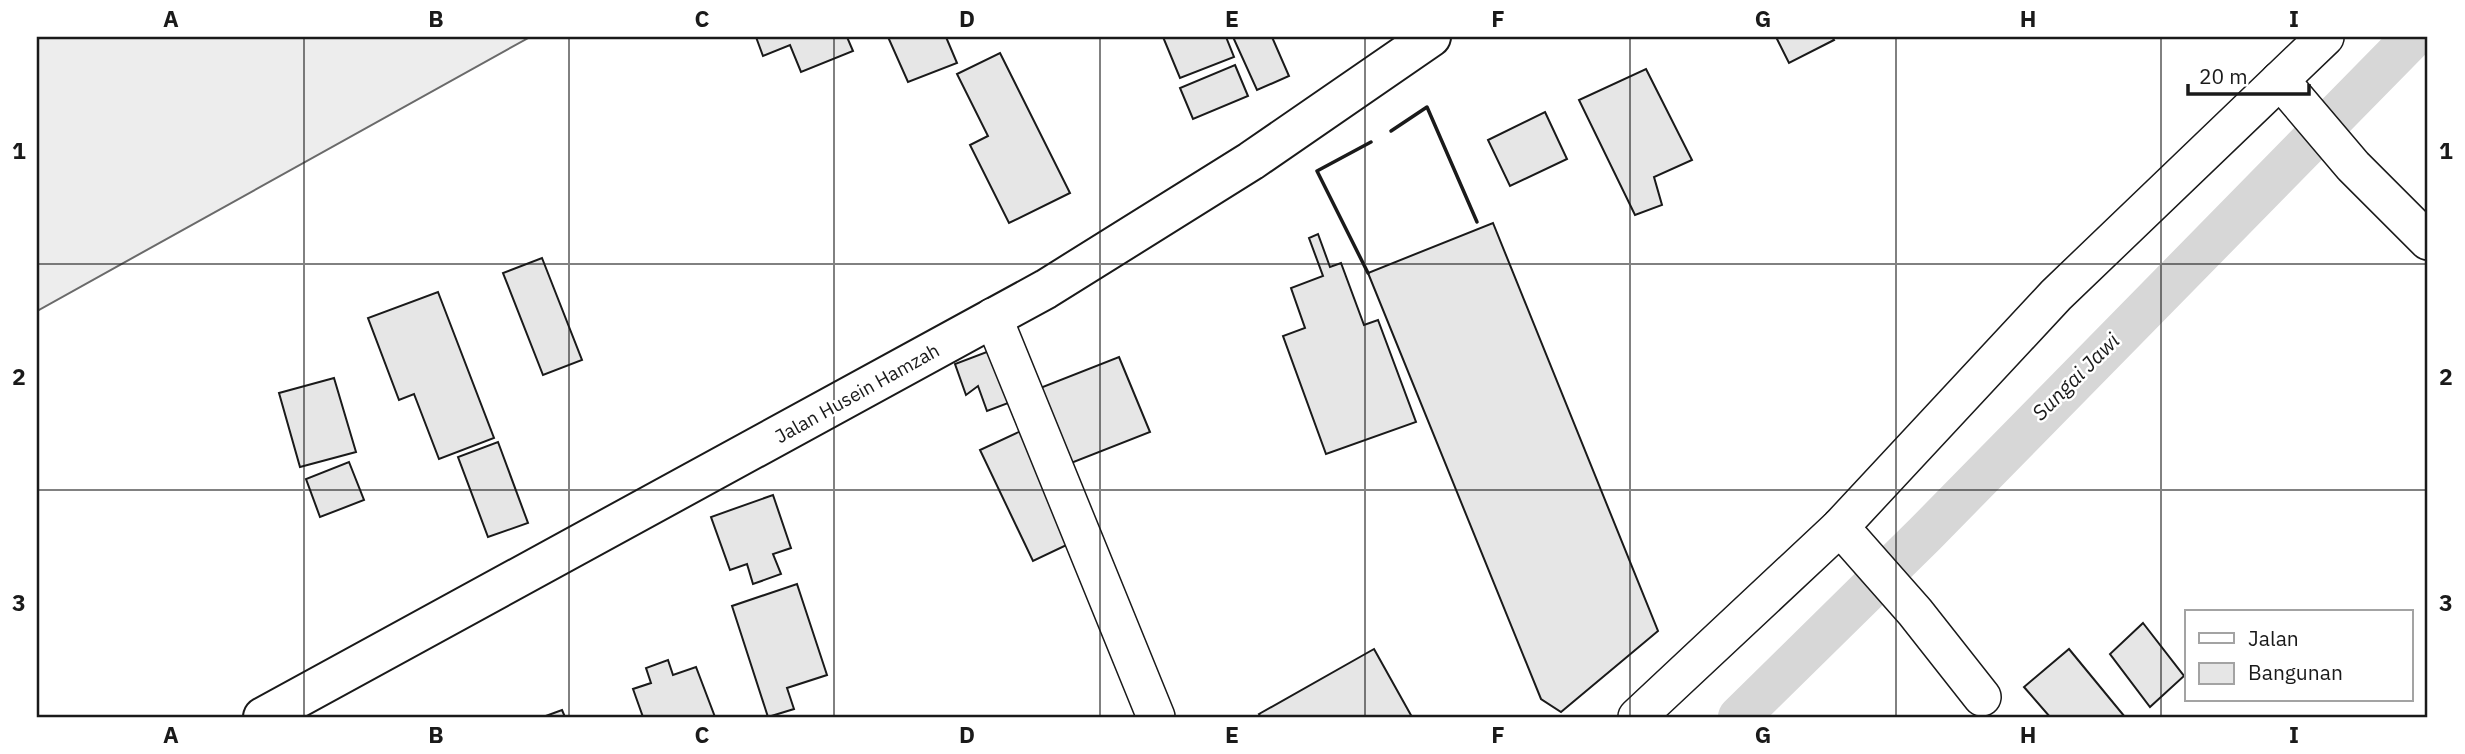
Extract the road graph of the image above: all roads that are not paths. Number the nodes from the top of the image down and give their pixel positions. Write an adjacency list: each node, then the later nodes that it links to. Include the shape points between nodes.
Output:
1 (1431, 37): 5 (street, Jalan Husein Hamzah, via 1251,161)
2 (2325, 37): 3 (street)
3 (2289, 91): 4 (street, via 2353,166); 6 (street, via 2056,295)
4 (2428, 242)
5 (993, 317): 8 (street, Jalan Husein Hamzah); 9 (street)
6 (1848, 536): 7 (street); 10 (street)
7 (1982, 697)
8 (263, 717)
9 (1156, 717)
10 (1637, 717)

